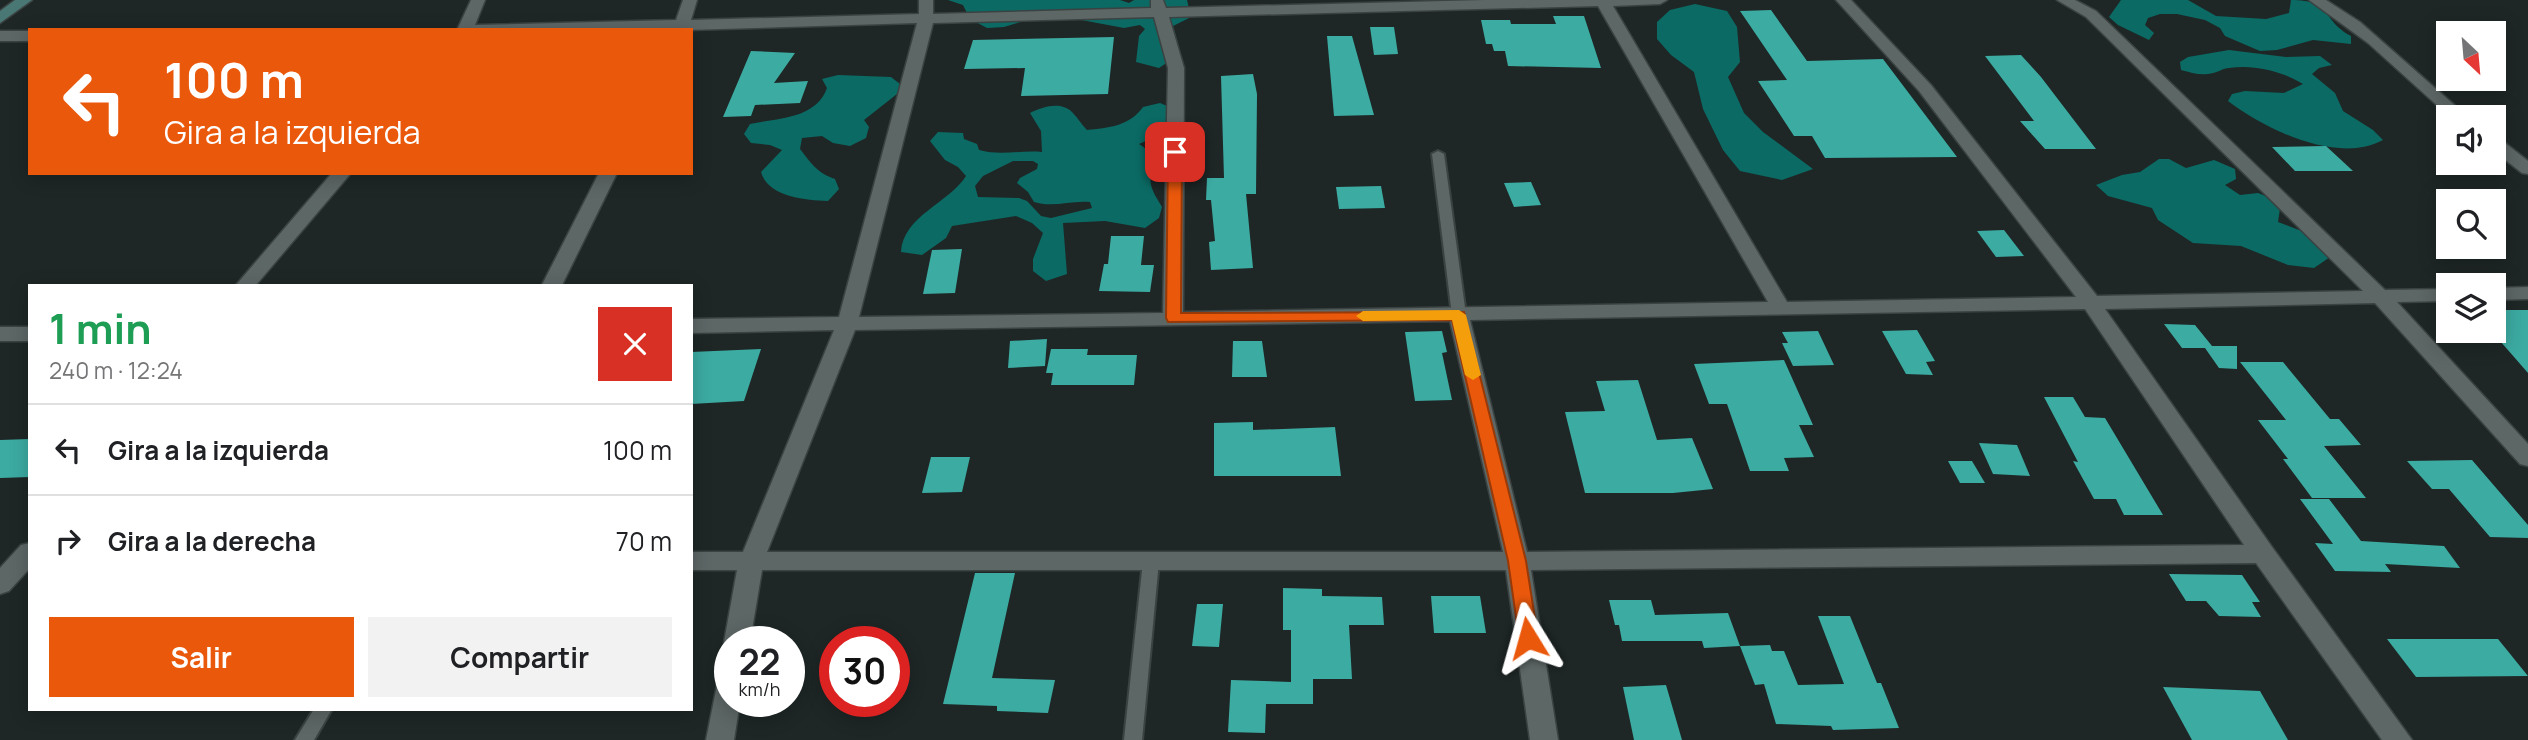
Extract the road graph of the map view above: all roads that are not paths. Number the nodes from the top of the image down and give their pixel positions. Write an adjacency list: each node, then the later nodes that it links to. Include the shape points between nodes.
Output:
1 (25, 0): 12 (street)
2 (478, 0): 14 (street)
3 (690, 0): 13 (street)
4 (1660, 0): 8 (street)
5 (1843, 0): 30 (street, via 1925,88)
6 (2064, 0): 29 (street, via 2091,14)
7 (2316, 0): 18 (street, via 2374,38)
8 (1602, 1): 9 (street); 31 (street)
9 (1379, 4): 10 (street)
10 (1158, 7): 11 (street); 33 (street, via 1176,68)
11 (926, 9): 13 (street); 34 (street)
12 (0, 18)
13 (682, 27): 15 (street)
14 (466, 28)
15 (612, 28)
16 (0, 36): 17 (street)
17 (28, 36)
18 (2444, 105)
19 (2506, 152): 21 (street)
20 (1438, 154): 32 (lane)
21 (2528, 169)
22 (340, 175): 24 (street)
23 (607, 175): 25 (street)
24 (247, 284)
25 (552, 284)
26 (2528, 293): 27 (street)
27 (2506, 294)
28 (2436, 295): 29 (street)
29 (2381, 297): 30 (street); 38 (street)
30 (2090, 301): 31 (street); 39 (street)
31 (1782, 310): 32 (street)
32 (1459, 315): 33 (street); 45 (street)
33 (1173, 318): 34 (street)
34 (847, 324): 35 (street); 43 (street)
35 (693, 326)
36 (0, 334): 37 (street)
37 (28, 334)
38 (2528, 457)
39 (2263, 554): 45 (street); 54 (street)
40 (28, 556): 41 (street); 46 (street)
41 (0, 558)
42 (693, 561): 43 (street)
43 (751, 561): 44 (street); 47 (street)
44 (1151, 561): 45 (street); 52 (lane)
45 (1517, 561): 53 (street)
46 (0, 584)
47 (740, 626)
48 (322, 711): 50 (lane)
49 (724, 717): 51 (street)
50 (304, 740)
51 (720, 740)
52 (1133, 740)
53 (1544, 740)
54 (2398, 740)

